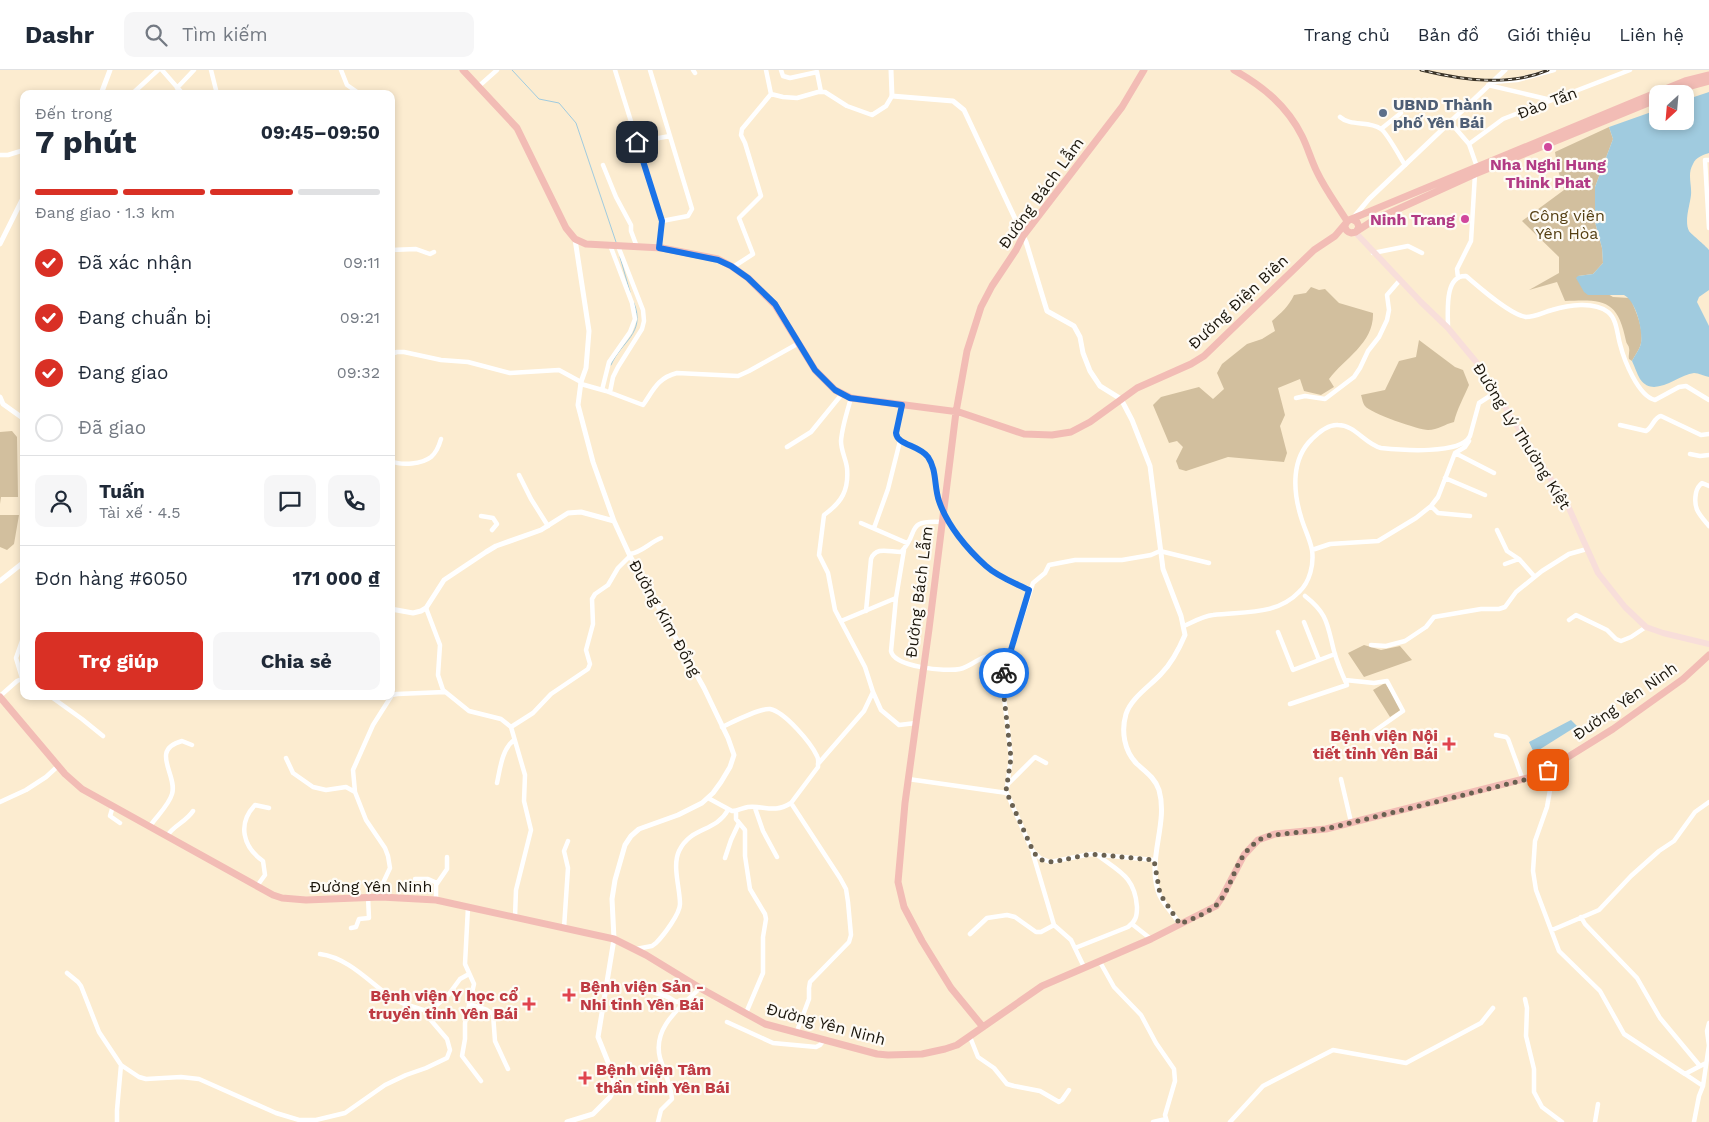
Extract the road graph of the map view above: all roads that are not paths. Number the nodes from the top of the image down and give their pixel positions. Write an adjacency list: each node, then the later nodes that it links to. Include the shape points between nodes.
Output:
1 (110, 70): 26 (street)
2 (158, 70): 27 (street)
3 (162, 70): 25 (street)
4 (194, 70): 25 (street)
5 (211, 70): 28 (street)
6 (341, 70): 29 (street, via 347,86)
7 (463, 70): 24 (main road)
8 (497, 70): 24 (street)
9 (615, 70): 40 (street)
10 (650, 70): 39 (street)
11 (766, 70): 31 (street)
12 (781, 70): 19 (street, via 782,76 790,78)
13 (891, 70): 32 (street)
14 (1144, 70): 54 (main road, Đường Bách Lẫm, via 1122,107)
15 (1234, 70): 51 (main road, via 1272,95 1287,112 1302,136 1316,172)
16 (1505, 70): 22 (street)
17 (1554, 70): 22 (street, via 1531,78)
18 (1630, 70): 33 (street, Đào Tấn)
19 (816, 71): 30 (street)
20 (1709, 75): 47 (main road, via 1685,81)
21 (1709, 81): 23 (main road)
22 (1490, 84): 33 (street); 37 (street)
23 (1694, 85)
24 (479, 86): 56 (main road, via 517,128 566,228)
25 (177, 88)
26 (102, 90)
27 (136, 90)
28 (216, 90)
29 (354, 90)
30 (821, 92): 31 (street, via 796,98); 32 (street, via 872,115 886,106)
31 (771, 94): 65 (street, via 742,129 741,135 761,196 740,218 753,254)
32 (892, 96): 54 (street, via 953,101 964,110)
33 (1551, 100): 41 (street, Đào Tấn, via 1503,119)
34 (1649, 102): 47 (main road)
35 (1401, 112): 38 (street)
36 (1340, 117): 38 (street, via 1344,121 1361,122)
37 (1450, 122): 41 (street); 46 (street)
38 (1381, 129): 46 (street)
39 (670, 136): 40 (street); 50 (street, via 692,209 688,216)
40 (637, 142): 50 (street)
41 (1469, 144): 47 (street)
42 (20, 151): 43 (street)
43 (0, 155)
44 (1709, 160): 48 (street, via 1705,160)
45 (603, 165): 59 (street, via 631,225)
46 (1405, 165): 51 (street)
47 (1476, 170): 51 (main road); 53 (main road); 66 (street, via 1471,241 1457,269)
48 (1708, 198): 52 (street)
49 (20, 204): 57 (street)
50 (662, 221): 60 (street)
51 (1348, 221): 53 (main road, via 1345,230); 53 (main road, via 1358,224); 55 (main road, Đường Điện Biên)
52 (1709, 228)
53 (1354, 232): 55 (main road, Đường Điện Biên); 63 (main road, Đường Lý Thường Kiệt)
54 (1023, 236): 78 (street, via 1047,311 1074,326 1090,371 1100,386); 82 (main road, Đường Bách Lẫm, via 981,308 967,350)
55 (1335, 236): 78 (main road, Đường Điện Biên, via 1314,250 1204,356 1136,388)
56 (576, 239): 58 (main road, Đường Điện Biên, via 586,244); 71 (street, Đường Kim Đồng, via 589,331 586,368)
57 (0, 244)
58 (614, 246): 59 (main road, Đường Điện Biên); 72 (street, via 635,319 609,362); 73 (street, via 643,310 644,320 642,330 613,377)
59 (637, 247): 60 (main road, Đường Điện Biên)
60 (659, 248): 65 (main road, Đường Điện Biên, via 718,260)
61 (395, 250): 62 (street)
62 (434, 252)
63 (1373, 253): 64 (street, via 1408,246); 67 (main road, Đường Lý Thường Kiệt)
64 (1422, 253)
65 (733, 268): 69 (main road, Đường Điện Biên, via 775,304)
66 (1458, 278): 68 (street, via 1450,288); 80 (street, via 1466,276 1493,298 1525,317 1573,306 1604,309 1613,317 1624,355 1645,395 1655,400 1686,386)
67 (1400, 280): 68 (main road, Đường Lý Thường Kiệt); 77 (street, via 1388,295 1386,323 1354,377 1325,399)
68 (1448, 328): 74 (main road, Đường Lý Thường Kiệt)
69 (799, 342): 73 (street, via 738,376 670,375 654,387 643,405); 75 (main road, Đường Điện Biên, via 815,370)
70 (395, 353): 71 (street, via 468,362 506,372 559,370)
71 (581, 383): 72 (street); 103 (street, Đường Kim Đồng, via 578,412)
72 (602, 390): 73 (street)
73 (610, 392)
74 (1496, 392): 87 (street, via 1479,403); 114 (main road, Đường Lý Thường Kiệt, via 1568,506)
75 (842, 394): 76 (main road, Đường Điện Biên); 89 (street, via 811,432)
76 (850, 398): 81 (main road, Đường Điện Biên); 131 (street, via 841,439 847,468 845,494 824,515 819,555 828,573 835,610)
77 (1296, 398)
78 (1121, 399): 82 (main road, Đường Điện Biên, via 1081,428 1052,435 1024,434); 116 (street, via 1150,466)
79 (0, 400): 83 (street)
80 (1709, 400)
81 (902, 405): 82 (main road, Đường Điện Biên); 88 (street, via 896,435)
82 (956, 412): 100 (main road, Đường Bách Lẫm)
83 (20, 416)
84 (1620, 425): 85 (street, via 1646,430 1661,416 1701,434)
85 (1709, 434)
86 (441, 439): 93 (street, via 431,457 405,464)
87 (1469, 439): 90 (street, via 1465,447); 115 (street, via 1464,444 1444,449 1385,448 1372,445 1343,425 1326,427 1306,445 1296,467 1298,509)
88 (900, 441): 100 (street, via 918,448 930,460 938,500); 108 (street)
89 (787, 447)
90 (1455, 453): 94 (street); 96 (street)
91 (1690, 454): 92 (street)
92 (1709, 455)
93 (395, 462)
94 (1494, 473)
95 (519, 475): 106 (street)
96 (1445, 478): 98 (street); 99 (street)
97 (1709, 486): 107 (street, via 1700,484 1695,504)
98 (1485, 495)
99 (1431, 506): 102 (street, via 1438,513); 115 (street, via 1378,541 1330,544)
100 (944, 511): 104 (main road, Đường Bách Lẫm); 124 (street, via 952,527 986,566)
101 (481, 516): 109 (street, via 493,518 496,524)
102 (1470, 516)
103 (614, 521): 106 (street, via 574,512 564,514); 117 (street, Đường Kim Đồng)
104 (942, 522): 112 (street, via 918,524); 143 (main road, Đường Bách Lẫm)
105 (861, 523): 108 (street)
106 (548, 526): 127 (street, via 496,546 444,580)
107 (1709, 526)
108 (874, 528): 112 (street)
109 (492, 530)
110 (1496, 530): 118 (street, via 1507,551)
111 (661, 538): 117 (street)
112 (907, 543): 113 (street)
113 (904, 549): 126 (street); 129 (street, via 899,552 878,551 872,557)
114 (1587, 549): 122 (street, via 1569,554); 134 (main road, Đường Lý Thường Kiệt, via 1602,580)
115 (1312, 550): 133 (street, via 1307,582 1290,600 1258,612 1212,615)
116 (1160, 551): 119 (street); 124 (street, via 1122,560 1075,560 1049,565); 133 (street, via 1163,570)
117 (630, 555): 155 (street, via 608,585 592,599 592,629 586,650 590,664 588,669 548,696 531,715); 156 (street, Đường Kim Đồng, via 704,688)
118 (1519, 558): 120 (street); 122 (street)
119 (1209, 563)
120 (1505, 564)
121 (20, 565): 123 (street)
122 (1534, 576): 137 (street, via 1505,607 1434,617 1426,628 1405,640 1386,646)
123 (0, 581)
124 (1029, 590): 141 (street)
125 (1305, 596): 139 (street, via 1325,618)
126 (896, 598): 129 (street); 143 (street, via 891,654 898,660)
127 (426, 608): 128 (street, via 416,613); 147 (street, via 439,641 438,675)
128 (395, 610)
129 (866, 611): 131 (street)
130 (1569, 620): 134 (street, via 1576,615 1607,630 1621,641)
131 (841, 621): 148 (street, via 865,667)
132 (1304, 622): 142 (street)
133 (1184, 626): 195 (street, via 1185,635 1173,659 1132,703 1125,721 1126,747 1136,763 1155,781 1159,791 1161,825)
134 (1646, 627): 136 (main road, Đường Lý Thường Kiệt)
135 (1278, 632): 142 (street, via 1292,670)
136 (1709, 644)
137 (1371, 645)
138 (20, 647): 144 (street, via 16,658)
139 (1335, 654): 142 (street); 145 (street)
140 (1709, 655): 166 (main road, Đường Yên Ninh, via 1683,679 1613,729)
141 (1009, 657): 143 (street, via 986,656 967,667 953,670); 171 (street, via 1002,679 1011,758)
142 (1319, 660)
143 (924, 667): 154 (main road, Đường Bách Lẫm)
144 (20, 669)
145 (1345, 680): 153 (street, via 1346,685); 159 (street, via 1387,681 1404,711)
146 (20, 681): 150 (street)
147 (444, 692): 149 (street); 155 (street, via 469,711 501,719)
148 (873, 692): 154 (street, via 881,710 899,725); 164 (street, via 864,711)
149 (395, 694)
150 (0, 698): 165 (main road, Đường Yên Ninh)
151 (56, 700): 158 (street)
152 (389, 700): 172 (street, via 373,725 353,770)
153 (1290, 704)
154 (916, 723): 167 (main road, Đường Bách Lẫm)
155 (510, 727): 160 (street)
156 (722, 727): 164 (street, via 769,709 793,724 817,756); 174 (street, Đường Kim Đồng, via 733,751 733,761)
157 (1496, 735): 169 (street, via 1508,739)
158 (103, 736)
159 (1366, 737)
160 (514, 740): 170 (street, via 505,751); 203 (street, via 525,776 524,801 531,830 516,890)
161 (192, 745): 187 (street, via 182,741 167,751 172,793)
162 (286, 758): 172 (street, via 294,773 313,787 326,790 348,787)
163 (1046, 763): 171 (street, via 1035,757)
164 (818, 764): 177 (street, via 817,770)
165 (58, 766): 175 (street, via 26,790); 178 (main road, Đường Yên Ninh, via 82,789)
166 (1548, 770): 169 (main road, Đường Yên Ninh); 210 (street, via 1550,790 1535,841 1533,871 1536,890)
167 (908, 779): 173 (street); 231 (main road, Đường Bách Lẫm, via 898,882 904,907 951,988)
168 (1341, 779): 184 (street)
169 (1524, 780): 184 (main road, Đường Yên Ninh)
170 (497, 783)
171 (1007, 787): 173 (street)
172 (355, 792): 200 (street, via 366,820 388,856 390,868)
173 (1007, 793): 190 (street)
174 (708, 798): 181 (street); 212 (street, Đường Kim Đồng, via 678,816 639,829 628,840 612,899)
175 (0, 802)
176 (1709, 802): 204 (street, via 1695,812 1674,841 1631,876 1603,907)
177 (791, 803): 180 (street, via 774,809); 232 (street, via 844,884 851,935 846,946 811,980 808,1001)
178 (113, 806): 185 (street, via 110,816); 187 (main road, Đường Yên Ninh)
179 (269, 808): 198 (street, via 255,805 245,821 249,848 263,862 265,875)
180 (755, 808): 183 (street); 193 (street)
181 (728, 810): 183 (street); 215 (street, via 719,822 695,833 681,848 677,858 679,909 656,944)
182 (193, 811): 188 (street)
183 (736, 811): 186 (street)
184 (1351, 822): 206 (main road, Đường Yên Ninh, via 1321,830 1275,834 1258,840 1244,854 1216,906)
185 (120, 823)
186 (739, 823): 194 (street); 228 (street, via 745,830 750,890 766,918 763,973)
187 (150, 826): 188 (main road, Đường Yên Ninh)
188 (166, 836): 198 (main road, Đường Yên Ninh)
189 (568, 841): 209 (street, via 564,851 568,868)
190 (1032, 850): 191 (street, via 1040,858 1053,862); 207 (street)
191 (1095, 854): 195 (street); 205 (street, via 1133,886 1137,912)
192 (448, 857): 197 (street, via 447,869)
193 (777, 857)
194 (725, 858)
195 (1154, 860): 206 (street, via 1160,894)
196 (415, 879): 197 (street)
197 (437, 883): 201 (street)
198 (257, 886): 199 (main road, Đường Yên Ninh, via 289,899)
199 (368, 897): 200 (main road, Đường Yên Ninh); 208 (street, via 369,918 359,919 356,927)
200 (381, 897): 201 (main road, Đường Yên Ninh)
201 (436, 900): 202 (main road, Đường Yên Ninh)
202 (468, 907): 203 (main road, Đường Yên Ninh); 220 (street, via 465,961)
203 (515, 917): 209 (main road, Đường Yên Ninh)
204 (1581, 917): 210 (street); 238 (street, via 1637,978 1660,1018)
205 (1132, 924): 213 (street); 214 (street)
206 (1180, 924): 213 (main road, Đường Yên Ninh)
207 (1054, 925): 211 (street, via 1036,932 1007,915 987,918); 214 (street)
208 (352, 928)
209 (564, 928): 212 (main road, Đường Yên Ninh)
210 (1552, 930): 240 (street, via 1558,951 1600,991 1624,1034)
211 (970, 934)
212 (614, 939): 215 (main road, Đường Yên Ninh); 247 (street, Đường Kim Đồng, via 598,1037 612,1072 614,1088 610,1097 593,1114)
213 (1151, 939): 217 (main road, Đường Yên Ninh)
214 (1075, 948): 218 (street)
215 (634, 949): 221 (main road, Đường Yên Ninh)
216 (320, 954): 227 (street, via 333,956 350,966 400,1002)
217 (1100, 962): 218 (main road, Đường Yên Ninh); 245 (street, via 1114,986 1141,1015 1174,1069 1175,1081 1165,1114)
218 (1084, 967): 231 (main road, Đường Yên Ninh, via 1028,994)
219 (67, 973): 237 (street, via 81,986 99,1032)
220 (469, 974): 225 (street, via 474,984); 227 (street, via 460,979)
221 (700, 988): 223 (street); 228 (main road, Đường Yên Ninh)
222 (653, 992): 223 (street, via 676,1002)
223 (690, 998): 248 (street, via 668,1019 662,1030 659,1052 672,1098 661,1110)
224 (1525, 999): 251 (street, via 1526,1036 1534,1068 1534,1092 1542,1107)
225 (469, 1004): 239 (street, via 493,1014 495,1041); 241 (street, via 462,1056)
226 (1492, 1008): 250 (street, via 1481,1023 1406,1062 1333,1050 1263,1086)
227 (429, 1012): 237 (street, via 429,1018 447,1039 450,1050 446,1058 385,1084 345,1114 316,1120 299,1120 276,1113 198,1079 146,1079)
228 (746, 1013): 232 (main road, Đường Yên Ninh, via 770,1026)
229 (727, 1022): 234 (street, via 777,1044 816,1047)
230 (1709, 1023): 235 (street)
231 (983, 1027): 233 (main road, Đường Yên Ninh)
232 (797, 1031): 234 (main road, Đường Yên Ninh)
233 (970, 1037): 234 (main road, Đường Yên Ninh, via 935,1052 888,1055); 243 (street, via 978,1056 1009,1085 1040,1091 1059,1102)
234 (824, 1040)
235 (1709, 1045): 236 (street)
236 (1707, 1061): 238 (street); 242 (street)
237 (121, 1065): 246 (street)
238 (1700, 1066): 240 (street)
239 (508, 1069)
240 (1685, 1074): 242 (street)
241 (481, 1081)
242 (1703, 1086): 253 (street)
243 (1069, 1090)
244 (1598, 1104): 252 (street)
245 (1166, 1121): 249 (street)
246 (117, 1122)
247 (566, 1122)
248 (658, 1122)
249 (1153, 1122)
250 (1230, 1122)
251 (1562, 1122)
252 (1595, 1122)
253 (1694, 1122)

